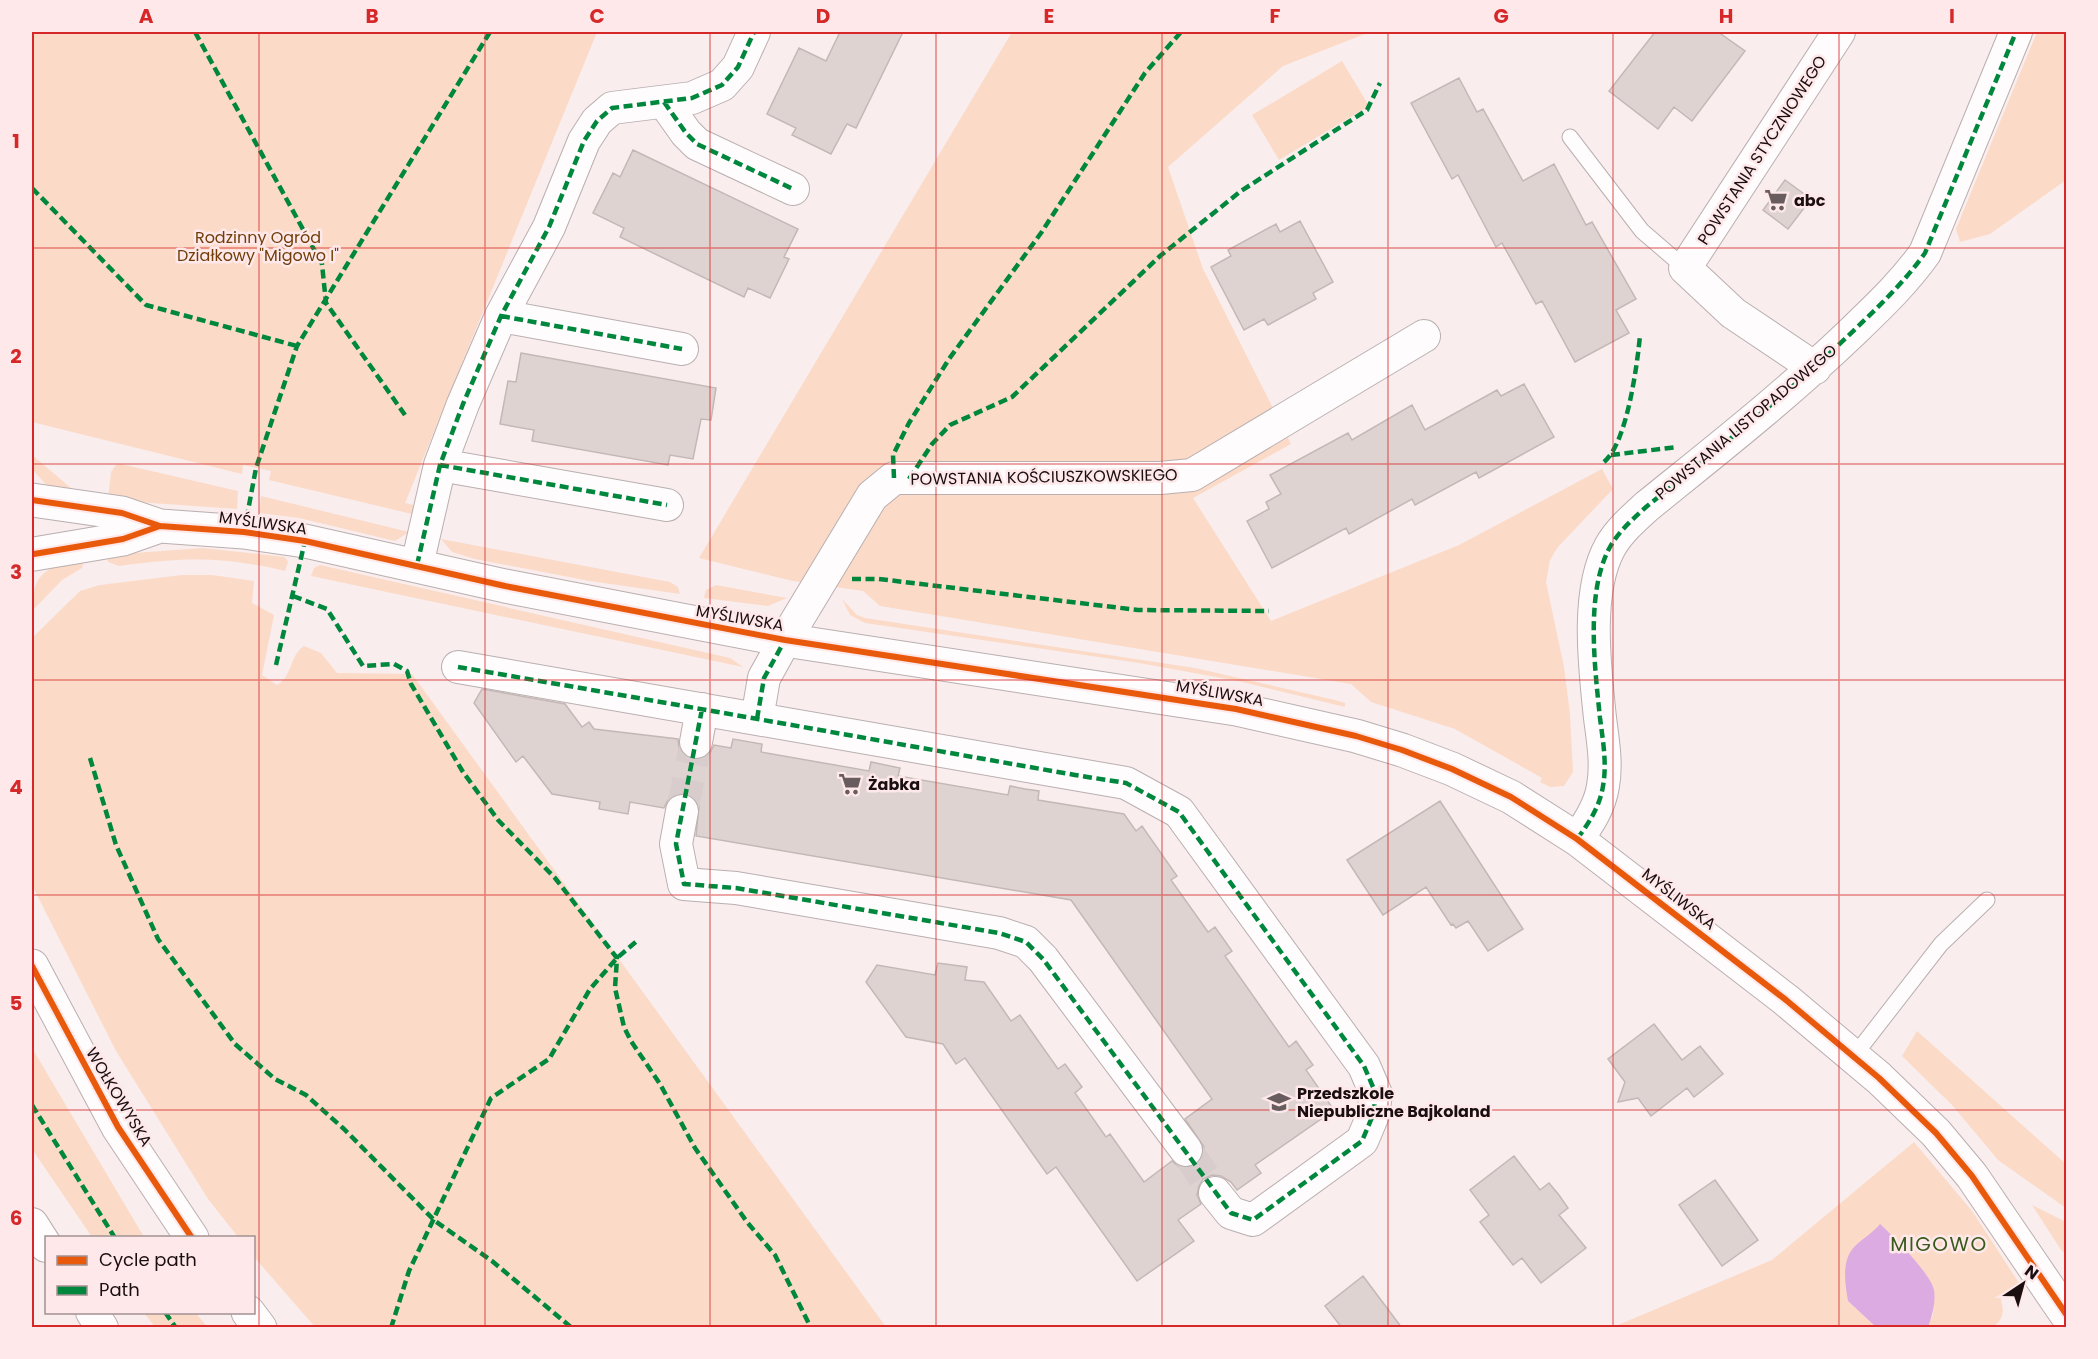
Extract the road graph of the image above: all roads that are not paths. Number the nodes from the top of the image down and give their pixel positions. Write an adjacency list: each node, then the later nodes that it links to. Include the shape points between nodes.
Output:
1 (754, 32): 4 (street, via 738,67 722,85 692,98)
2 (1839, 32): 7 (street, POWSTANIA STYCZNIOWEGO)
3 (2016, 32): 11 (street, POWSTANIA LISTOPADOWEGO, via 1925,253 1898,288)
4 (664, 102): 6 (street, via 697,144); 8 (street, via 612,108 597,121 584,141 549,227)
5 (1570, 138): 7 (lane, via 1642,231)
6 (793, 189)
7 (1685, 268): 11 (street, via 1733,313)
8 (501, 316): 10 (street); 12 (street)
9 (1424, 336): 18 (street, POWSTANIA KOŚCIUSZKOWSKIEGO, via 1192,475 894,478 872,496)
10 (682, 349)
11 (1815, 368): 24 (street, POWSTANIA LISTOPADOWEGO, via 1646,507 1610,548 1599,576 1595,609 1596,679 1605,762 1603,786 1598,805)
12 (440, 465): 14 (street); 17 (street)
13 (32, 499): 15 (street, MYŚLIWSKA, via 122,513); 16 (street, via 37,518)
14 (667, 505)
15 (160, 526): 16 (street, MYŚLIWSKA, via 123,539); 17 (street, MYŚLIWSKA, via 304,541)
16 (33, 557)
17 (417, 565): 18 (street, MYŚLIWSKA, via 505,586)
18 (785, 640): 21 (street, MYŚLIWSKA, via 764,678); 24 (street, MYŚLIWSKA, via 1172,698 1301,722 1402,750 1452,769 1510,797)
19 (458, 667): 20 (street)
20 (702, 709): 21 (street); 22 (street)
21 (757, 719): 29 (street, via 1126,783 1179,812 1364,1066 1376,1094 1373,1115 1362,1141 1253,1220 1231,1213)
22 (696, 742)
23 (682, 811): 28 (street, via 676,844 684,884 736,888 999,933 1026,942 1043,959)
24 (1577, 839): 27 (street, MYŚLIWSKA)
25 (1987, 900): 27 (lane, via 1941,944)
26 (32, 966): 31 (street, WOŁKOWYSKA, via 118,1127)
27 (1854, 1056): 35 (street, MYŚLIWSKA, via 1936,1133 1972,1176)
28 (1186, 1150)
29 (1215, 1193)
30 (32, 1224): 32 (street)
31 (191, 1236)
32 (45, 1244)
33 (93, 1314): 36 (street)
34 (250, 1314): 37 (street)
35 (2067, 1314)
36 (102, 1328)
37 (260, 1328)

